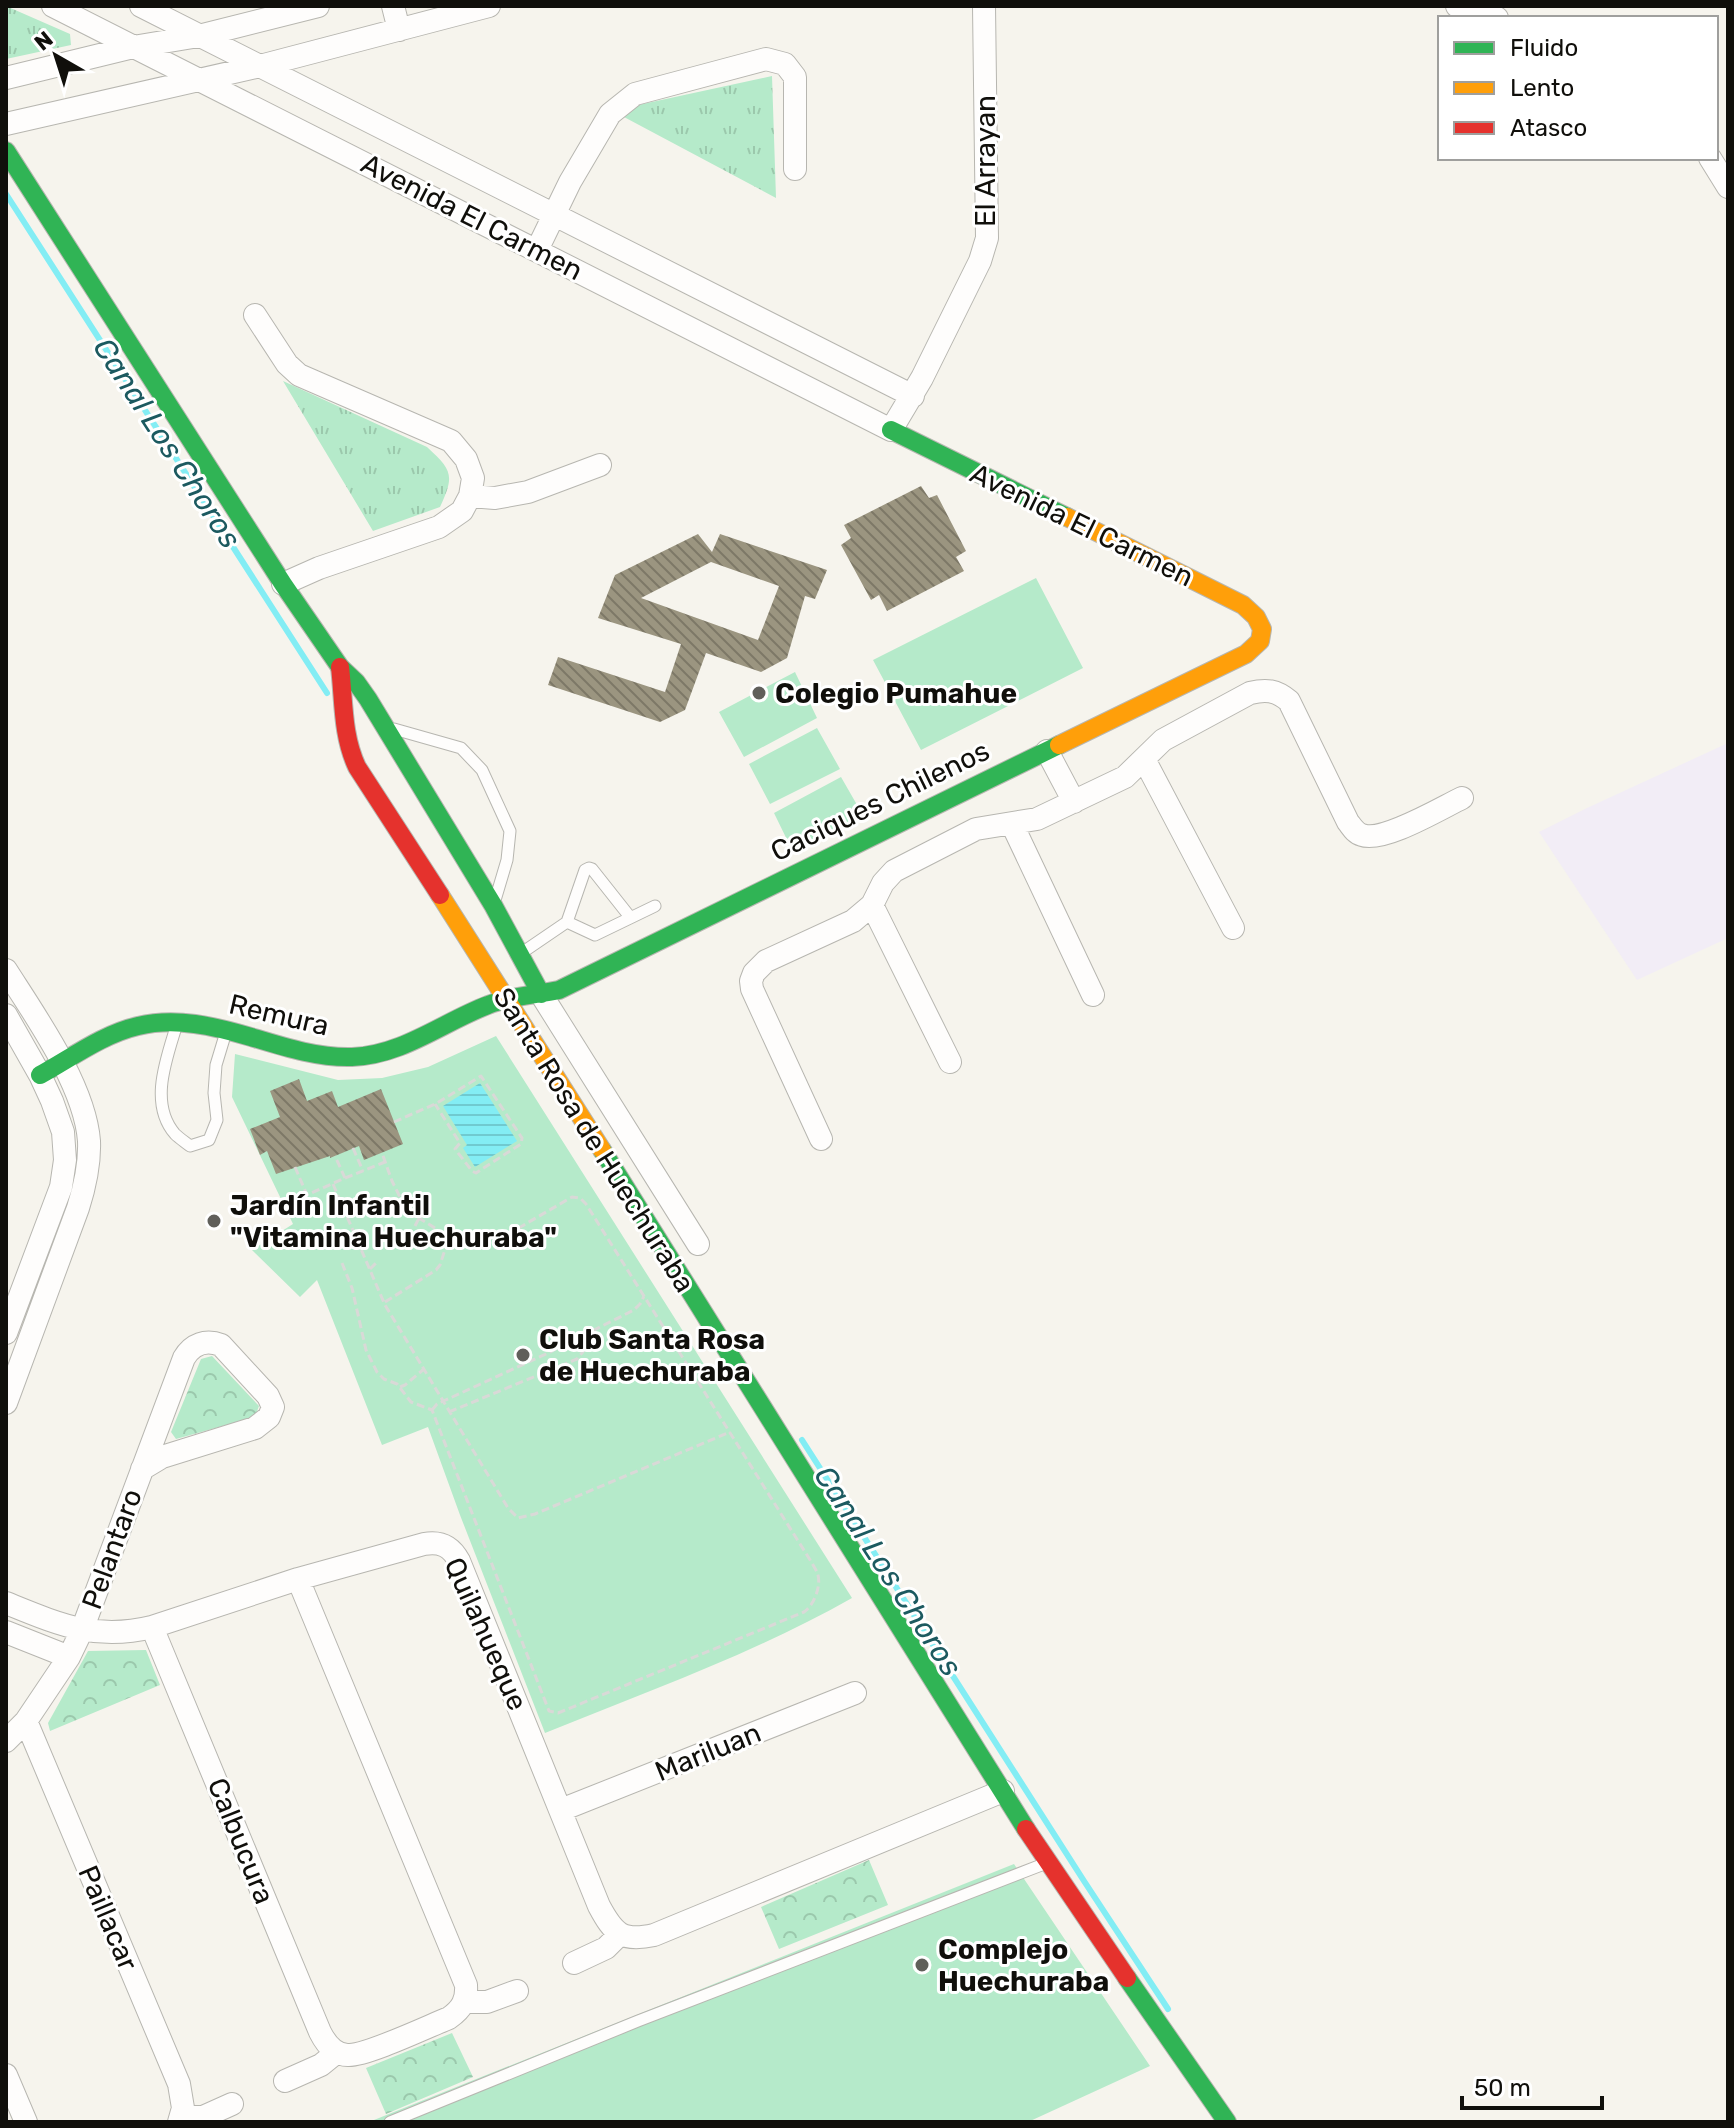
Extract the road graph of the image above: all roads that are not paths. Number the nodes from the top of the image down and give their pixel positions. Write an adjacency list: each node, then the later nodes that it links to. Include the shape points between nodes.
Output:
1 (141, 6): 10 (street, Avenida El Carmen)
2 (318, 6): 10 (street)
3 (393, 6): 9 (street)
4 (489, 6): 9 (street)
5 (984, 6): 23 (street, El Arrayan, via 987,238)
6 (1457, 6): 8 (street)
7 (58, 7): 11 (street, Avenida El Carmen)
8 (1490, 16)
9 (399, 30): 12 (street)
10 (199, 36): 11 (street); 12 (street, Avenida El Carmen)
11 (133, 47): 13 (street); 14 (street, Avenida El Carmen)
12 (260, 66): 14 (street); 20 (street, Avenida El Carmen)
13 (6, 78)
14 (200, 80): 15 (street); 21 (street, Avenida El Carmen)
15 (6, 124)
16 (6, 151): 27 (street, Santa Rosa de Huechuraba)
17 (1711, 160): 19 (street)
18 (795, 169): 20 (street, via 795,77 785,64 766,59 635,94 610,114)
19 (1728, 187)
20 (554, 213): 21 (street); 23 (street, Avenida El Carmen)
21 (537, 250): 24 (street, Avenida El Carmen)
22 (255, 315): 26 (street, via 299,375 451,441 473,478)
23 (913, 396): 24 (street)
24 (891, 430): 28 (street, Avenida El Carmen, via 1243,605 1260,619)
25 (600, 465): 26 (street, via 528,492)
26 (470, 496): 27 (street, via 462,511 439,527)
27 (283, 584): 29 (street, Santa Rosa de Huechuraba)
28 (1263, 629): 31 (street, Caciques Chilenos, via 1255,648 1246,654)
29 (340, 667): 30 (street, Santa Rosa de Huechuraba); 34 (street, Santa Rosa de Huechuraba, via 346,737)
30 (385, 726): 32 (street, Santa Rosa de Huechuraba); 38 (lane, via 461,748 482,770 510,831)
31 (1047, 751): 36 (street); 46 (street, Caciques Chilenos, via 559,990)
32 (401, 753): 34 (street, via 386,746 371,748); 38 (street, Santa Rosa de Huechuraba)
33 (1144, 759): 35 (street, via 1163,740 1225,706 1250,693 1272,691 1289,701 1355,831 1364,836 1394,831); 36 (street, via 1125,777); 43 (street)
34 (357, 767): 48 (street, Santa Rosa de Huechuraba)
35 (1462, 798)
36 (1074, 802): 37 (street)
37 (1012, 824): 39 (street, via 976,829 894,871); 47 (street)
38 (493, 905): 44 (street, Santa Rosa de Huechuraba)
39 (872, 905): 52 (street); 55 (street, via 853,921 766,961 751,981)
40 (655, 906): 41 (lane)
41 (630, 917): 42 (lane, via 595,935); 42 (lane, via 589,868)
42 (567, 922): 44 (lane)
43 (1233, 928)
44 (519, 954): 46 (street, Santa Rosa de Huechuraba)
45 (6, 970): 53 (street)
46 (541, 994): 48 (street, Caciques Chilenos); 56 (street, Santa Rosa de Huechuraba)
47 (1093, 995)
48 (507, 999): 51 (street, Remura, via 412,1043 352,1057 320,1055); 69 (street, Santa Rosa de Huechuraba)
49 (6, 1015): 54 (street)
50 (178, 1023): 51 (street, Remura); 51 (lane, via 161,1105 173,1133 190,1146 209,1140 217,1120 216,1065); 53 (street, Remura, via 135,1027)
51 (226, 1031)
52 (950, 1062)
53 (63, 1063): 54 (street, Remura); 58 (street, via 89,1138 87,1177)
54 (40, 1075): 57 (street, via 63,1132 64,1173)
55 (821, 1139)
56 (698, 1244)
57 (6, 1333)
58 (6, 1403)
59 (142, 1469): 59 (street, Pelantaro, via 162,1457 255,1428 269,1417 273,1407 268,1396 221,1345 205,1342 188,1351); 63 (street, Pelantaro)
60 (298, 1579): 62 (street, Quilahueque); 70 (street, Quilahueque, via 424,1544 449,1548 459,1561); 75 (street, via 464,1975)
61 (6, 1603): 63 (street, Quilahueque)
62 (152, 1627): 63 (street, Quilahueque); 76 (street, Calbucura, via 320,2032)
63 (82, 1630): 65 (street)
64 (6, 1632): 65 (street)
65 (69, 1657): 67 (street)
66 (855, 1693): 70 (street, Mariluan)
67 (26, 1721): 68 (street); 80 (street, Paillacar, via 179,2084)
68 (6, 1741)
69 (1003, 1791): 71 (street, Santa Rosa de Huechuraba); 72 (street, via 654,1935)
70 (561, 1810): 72 (street, Quilahueque, via 599,1906)
71 (1048, 1863): 82 (lane); 83 (street, Santa Rosa de Huechuraba)
72 (620, 1934): 73 (street, via 606,1948)
73 (574, 1963)
74 (517, 1991): 75 (street, via 487,2002)
75 (465, 2002): 76 (street, via 449,2018 361,2054)
76 (337, 2052): 78 (street)
77 (6, 2075): 81 (street)
78 (285, 2081)
79 (232, 2104): 80 (street, Paillacar)
80 (180, 2120)
81 (26, 2122)
82 (390, 2122)
83 (1227, 2122)

